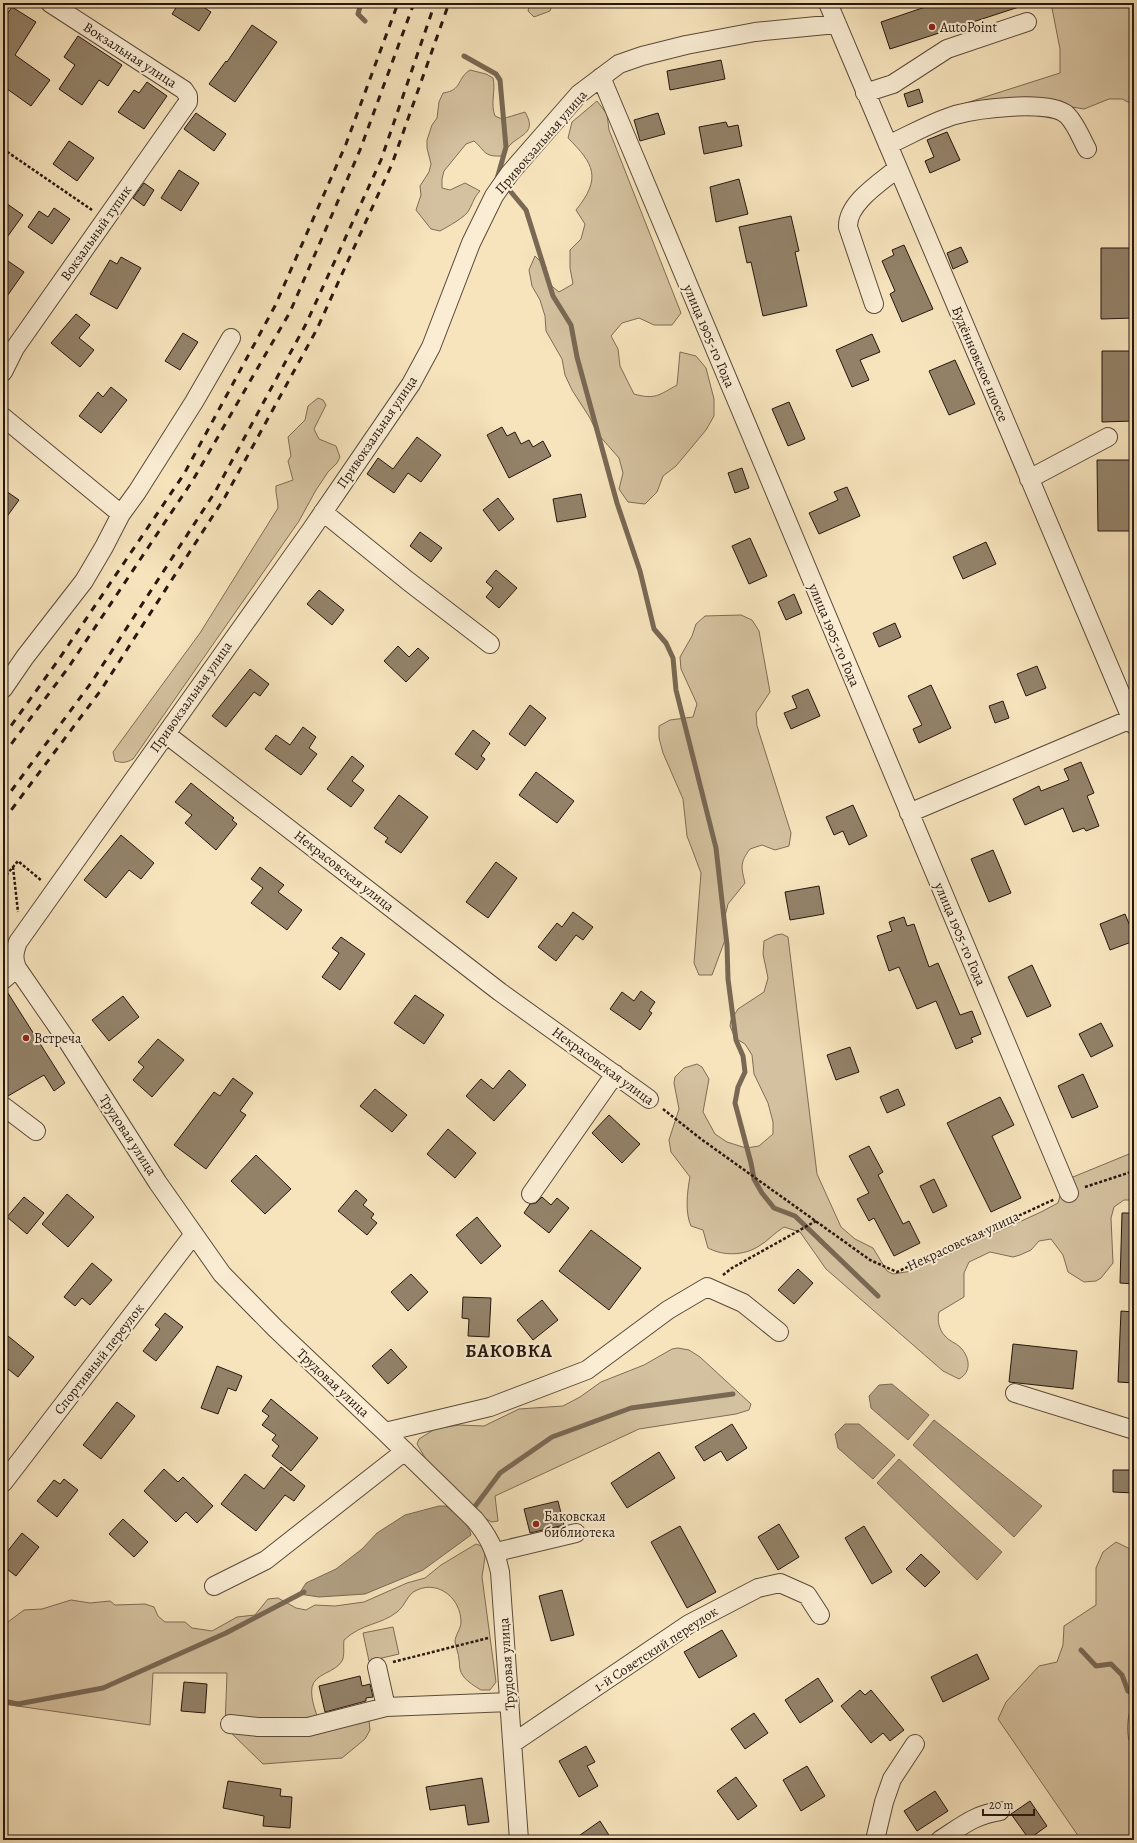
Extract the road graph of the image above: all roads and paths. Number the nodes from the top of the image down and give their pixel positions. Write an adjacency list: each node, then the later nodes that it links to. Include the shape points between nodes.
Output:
1 (50, 3): 7 (street, Вокзальная улица, via 184,90)
2 (828, 3): 4 (street, Будённовское шоссе)
3 (1027, 22): 6 (street, via 947,49 893,84)
4 (837, 24): 5 (street, Привокзальная улица, via 755,32 686,45 619,64); 6 (street, Будённовское шоссе)
5 (600, 77): 19 (street, Привокзальная улица, via 579,94 510,173 494,196 470,243 428,353 411,384); 25 (street, улица 1905-го Года)
6 (866, 93): 8 (street, Будённовское шоссе)
7 (188, 96): 12 (street, Вокзальный тупик, via 188,102)
8 (888, 145): 10 (street, via 955,115 1032,106 1050,107 1066,114); 11 (street, Будённовское шоссе)
9 (3, 149): 12 (path)
10 (1087, 149)
11 (898, 168): 13 (street, via 866,194 852,210 848,219 848,227); 18 (street, Будённовское шоссе)
12 (106, 220): 15 (street, Вокзальный тупик, via 15,348)
13 (874, 304)
14 (230, 338): 20 (street, via 194,402)
15 (3, 372)
16 (3, 417): 20 (street)
17 (1108, 437): 18 (street)
18 (1029, 479): 23 (street, Будённовское шоссе)
19 (322, 512): 21 (street); 24 (street, Привокзальная улица)
20 (121, 514): 22 (street, via 84,581)
21 (490, 644)
22 (3, 689)
23 (1133, 722): 25 (street)
24 (166, 734): 28 (street, Привокзальная улица); 32 (street, Некрасовская улица, via 500,992)
25 (909, 813): 37 (street, улица 1905-го Года)
26 (13, 867): 27 (path); 28 (path, via 18,861); 29 (path)
27 (3, 879)
28 (55, 891): 29 (street, Привокзальная улица)
29 (22, 937): 30 (street, Привокзальная улица, via 14,951)
30 (17, 968): 31 (street); 40 (street, Трудовая улица)
31 (3, 980)
32 (615, 1074): 33 (street, Некрасовская улица); 38 (street)
33 (649, 1099): 39 (path, Некрасовская улица)
34 (3, 1106): 35 (street)
35 (36, 1131)
36 (1134, 1171): 37 (path, Некрасовская улица)
37 (1069, 1193): 39 (path, Некрасовская улица, via 897,1272 870,1260)
38 (531, 1194)
39 (816, 1221): 41 (path, via 732,1268)
40 (194, 1234): 45 (street, Трудовая улица, via 222,1274); 47 (street, Спортивный переулок)
41 (708, 1287): 42 (street, via 742,1303); 45 (street, via 668,1310 587,1370 490,1407)
42 (779, 1332)
43 (1015, 1392): 44 (street)
44 (1134, 1430)
45 (385, 1432): 46 (street, Трудовая улица)
46 (405, 1452): 49 (street, Трудовая улица, via 475,1520); 50 (street, via 266,1560)
47 (3, 1483)
48 (576, 1533): 49 (street)
49 (496, 1552): 52 (street, Трудовая улица)
50 (214, 1586)
51 (820, 1615): 57 (street, 1-й Советский переулок, via 807,1595 780,1583 758,1588 689,1624)
52 (505, 1633): 53 (path); 54 (street, Трудовая улица)
53 (376, 1667): 55 (street)
54 (510, 1702): 55 (street); 57 (street, Трудовая улица)
55 (386, 1707): 56 (street, via 308,1726 258,1727)
56 (230, 1724)
57 (513, 1743): 60 (street, Трудовая улица)
58 (915, 1744): 61 (street, via 892,1779)
59 (1000, 1811): 62 (street, via 974,1817)
60 (519, 1840)
61 (875, 1840)
62 (940, 1840)

